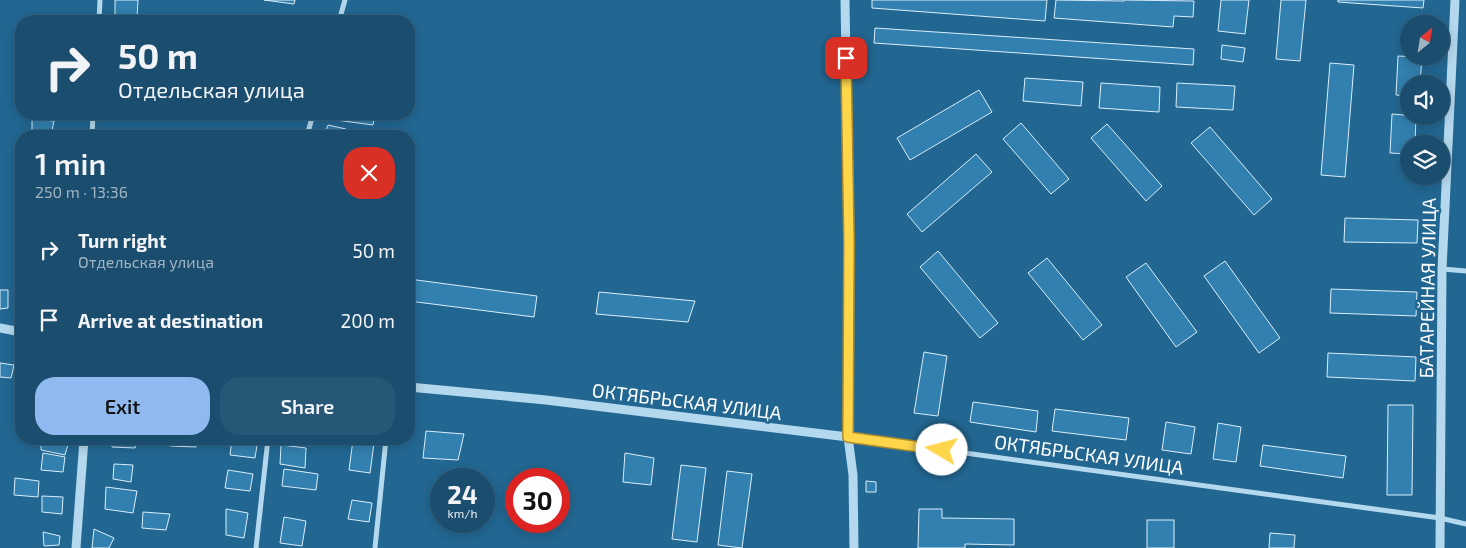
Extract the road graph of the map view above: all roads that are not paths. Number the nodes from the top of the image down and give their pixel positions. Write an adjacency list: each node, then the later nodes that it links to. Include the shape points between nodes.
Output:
1 (100, 0): 5 (street)
2 (345, 0): 6 (street)
3 (845, 0): 12 (street)
4 (1455, 0): 7 (street, БАТАРЕЙНАЯ УЛИЦА)
5 (99, 15)
6 (341, 15)
7 (1442, 268): 8 (street); 16 (street, БАТАРЕЙНАЯ УЛИЦА)
8 (1466, 271)
9 (0, 328): 10 (street)
10 (15, 331)
11 (415, 387): 12 (street, ОКТЯБРЬСКАЯ УЛИЦА)
12 (848, 437): 16 (street, ОКТЯБРЬСКАЯ УЛИЦА); 21 (street, via 853,475)
13 (84, 445): 18 (street)
14 (267, 445): 19 (street)
15 (385, 445): 20 (street)
16 (1440, 518): 17 (street, ОКТЯБРЬСКАЯ УЛИЦА); 22 (street, БАТАРЕЙНАЯ УЛИЦА)
17 (1466, 524)
18 (76, 548)
19 (256, 548)
20 (375, 548)
21 (854, 548)
22 (1440, 548)

